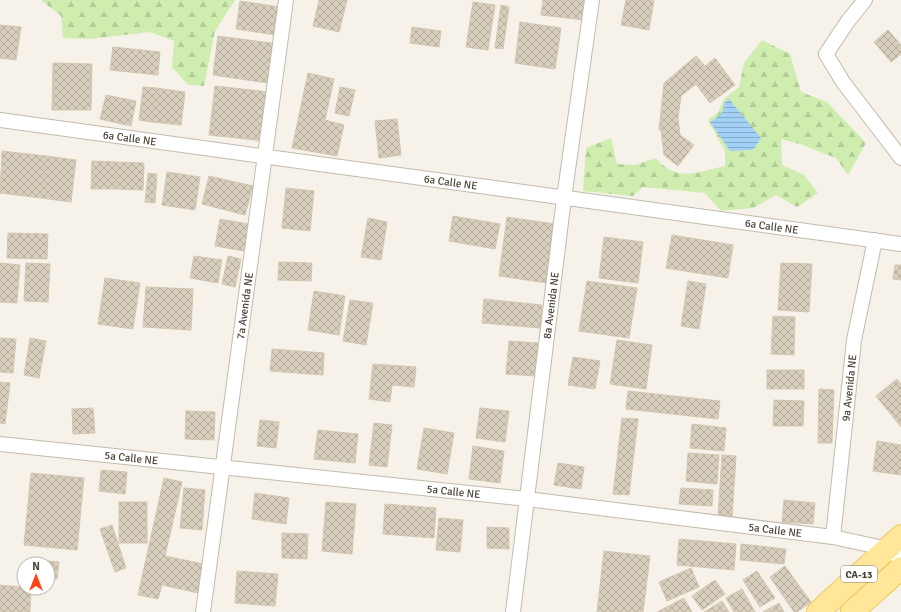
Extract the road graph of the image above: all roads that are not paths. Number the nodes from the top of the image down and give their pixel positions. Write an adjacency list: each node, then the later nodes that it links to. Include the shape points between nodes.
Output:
1 (286, 0): 5 (street, 7a Avenida NE)
2 (592, 0): 7 (street, 8a Avenida NE)
3 (865, 0): 6 (street, via 826,54 843,82)
4 (0, 120): 5 (street, 6a Calle NE)
5 (265, 157): 7 (street, 6a Calle NE); 11 (street, 7a Avenida NE)
6 (901, 158)
7 (564, 198): 8 (street, 6a Calle NE); 12 (street, 8a Avenida NE)
8 (875, 240): 9 (street, 6a Calle NE); 13 (street, 9a Avenida NE, via 854,340)
9 (901, 244)
10 (0, 444): 11 (street, 5a Calle NE)
11 (224, 468): 12 (street, 5a Calle NE); 16 (street, 7a Avenida NE)
12 (527, 499): 13 (street, 5a Calle NE); 17 (street, 8a Avenida NE)
13 (833, 537): 14 (street, 5a Calle NE)
14 (897, 548): 18 (main road, CA-13)
15 (901, 568): 19 (main road, CA-13)
16 (203, 612)
17 (513, 612)
18 (818, 612)
19 (852, 612)

